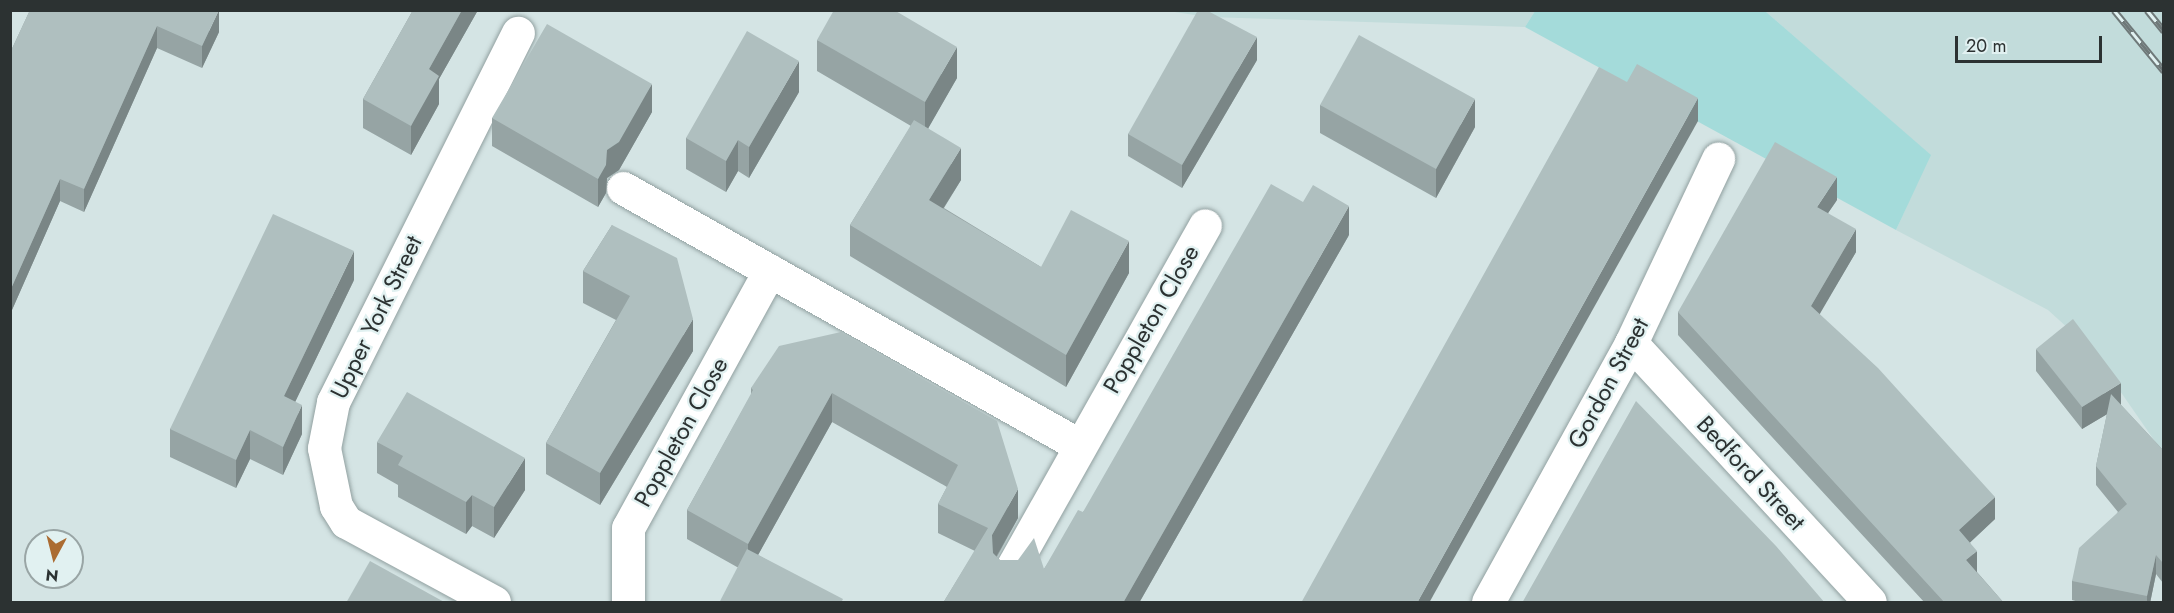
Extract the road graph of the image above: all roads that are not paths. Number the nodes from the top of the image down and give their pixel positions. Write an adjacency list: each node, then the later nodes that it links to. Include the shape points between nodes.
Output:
1 (518, 33): 9 (street, Upper York Street, via 333,402 324,448 336,506 346,522)
2 (1718, 159): 6 (street, Gordon Street)
3 (623, 188): 5 (street)
4 (1205, 225): 7 (street, Poppleton Close)
5 (770, 270): 7 (street); 10 (street, Poppleton Close, via 628,528)
6 (1631, 343): 11 (street, Gordon Street); 12 (street, Bedford Street)
7 (1079, 446): 8 (street, Poppleton Close)
8 (1009, 573)
9 (494, 603)
10 (628, 603)
11 (1488, 603)
12 (1870, 603)

